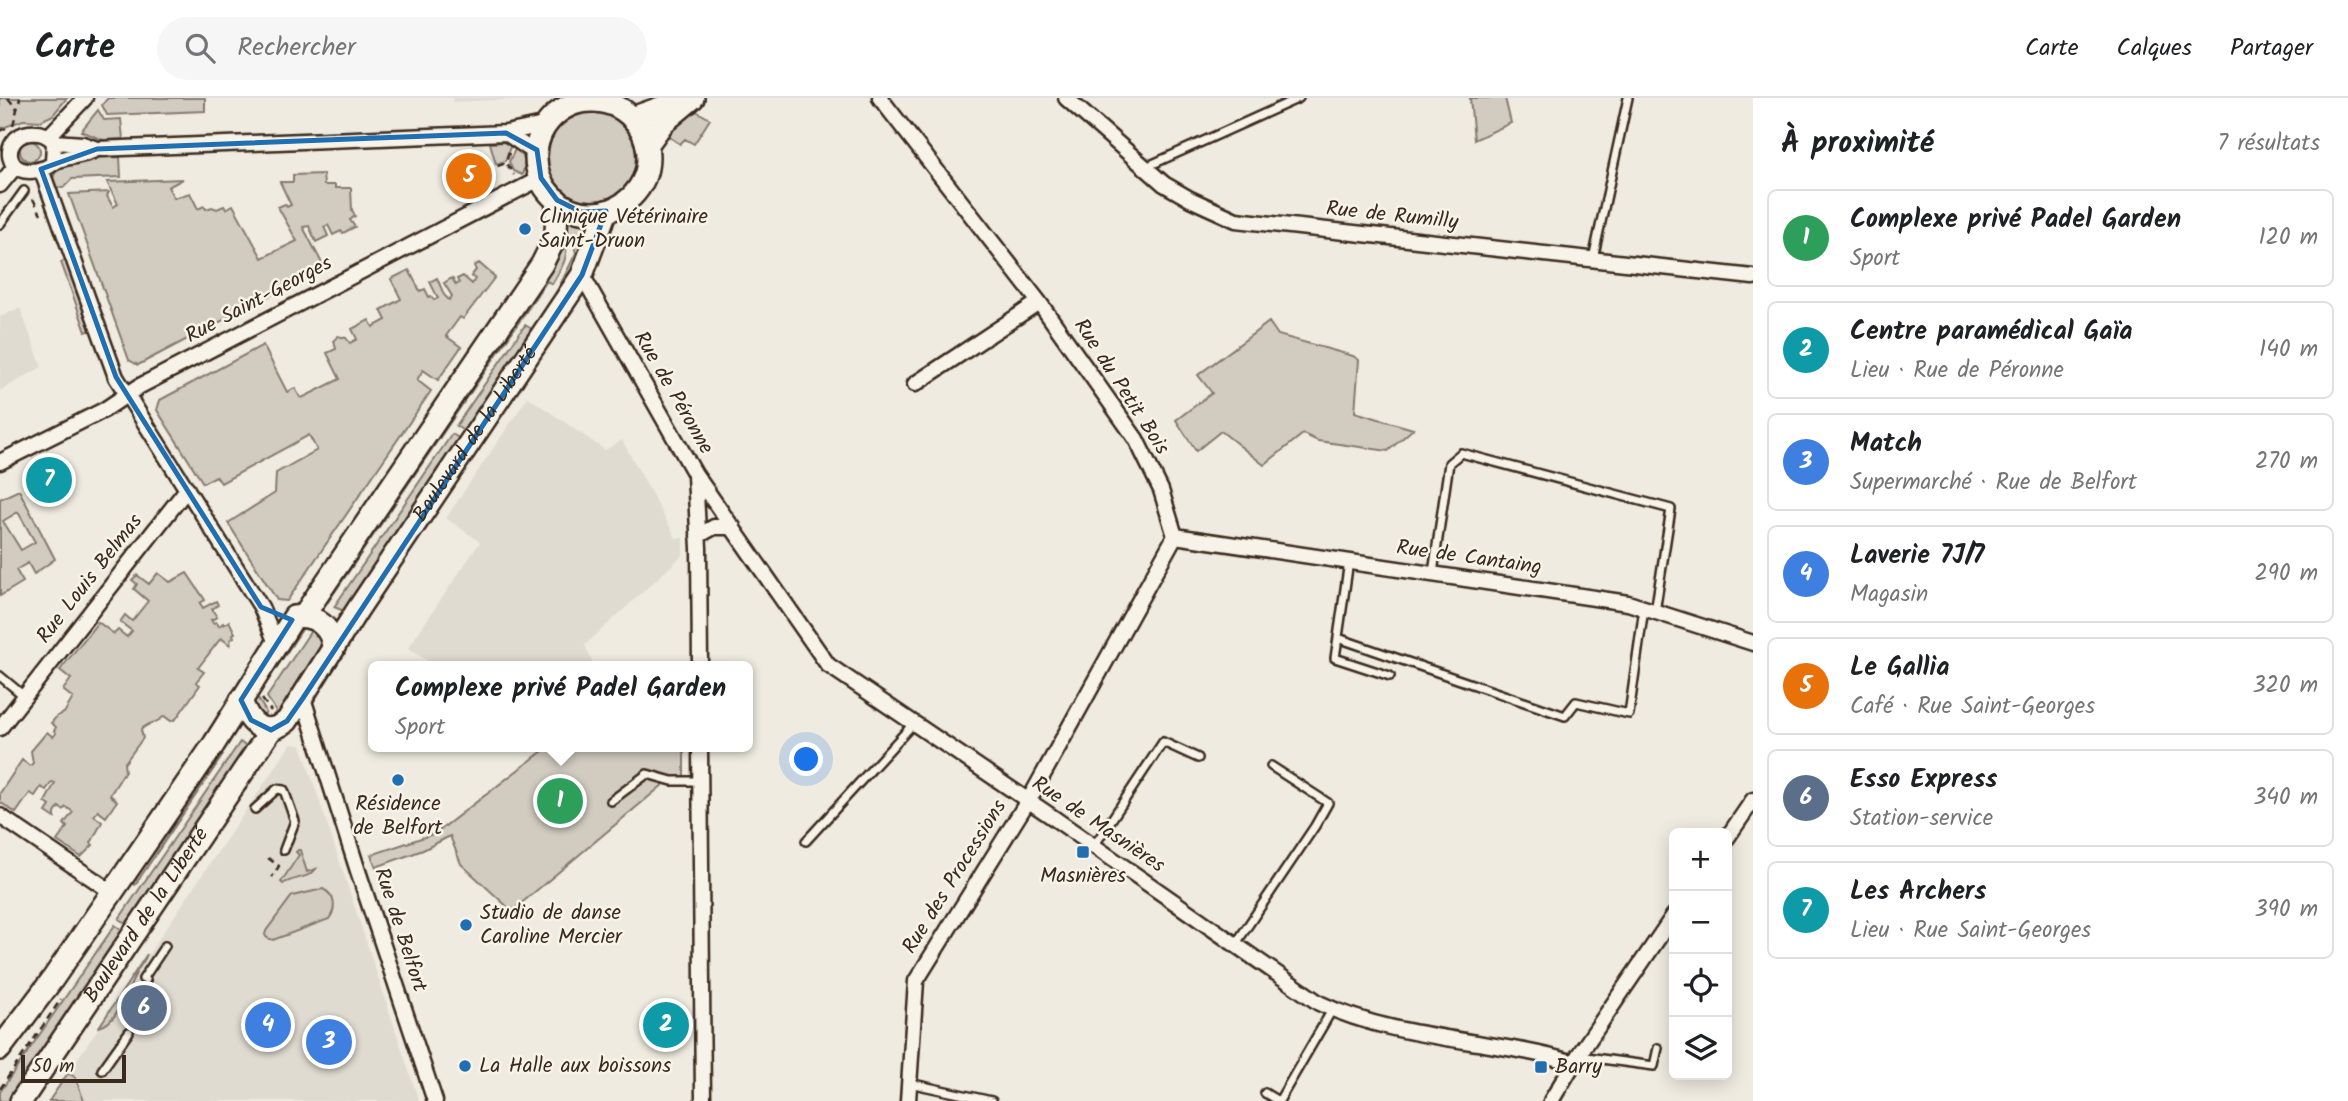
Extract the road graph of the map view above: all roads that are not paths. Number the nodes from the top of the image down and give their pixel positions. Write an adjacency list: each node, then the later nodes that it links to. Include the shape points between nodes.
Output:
1 (85, 98): 10 (street)
2 (880, 98): 27 (street, Rue du Petit Bois)
3 (1066, 98): 17 (street, Rue de Rumilly)
4 (1299, 98): 17 (lane)
5 (1628, 98): 24 (lane)
6 (680, 100): 7 (main road); 12 (main road)
7 (623, 108): 8 (main road, via 589,102); 12 (main road)
8 (558, 110): 9 (street); 14 (main road)
9 (510, 136): 13 (street); 14 (street)
10 (52, 139): 11 (street, via 40,133); 13 (street); 16 (street)
11 (3, 140): 15 (street)
12 (647, 145): 22 (main road, via 647,169 640,185 629,199)
13 (97, 149): 16 (street)
14 (537, 150): 18 (main road)
15 (8, 165): 16 (street, via 27,170); 19 (street)
16 (47, 165): 29 (street, via 112,371)
17 (1146, 168): 24 (street, Rue de Rumilly, via 1181,194 1236,220)
18 (531, 182): 21 (main road); 29 (street, Rue Saint-Georges)
19 (0, 185)
20 (24, 191): 23 (lane)
21 (557, 201): 22 (main road, via 581,212); 40 (main road, Boulevard de la Liberté, via 556,236 542,264)
22 (606, 211): 25 (main road, Boulevard de la Liberté)
23 (0, 224)
24 (1593, 259): 26 (street, Rue de Rumilly)
25 (582, 275): 31 (street, Rue de Péronne); 44 (main road, Boulevard de la Liberté)
26 (1753, 277)
27 (1039, 302): 28 (street); 35 (street, Rue du Petit Bois, via 1136,439 1161,490)
28 (915, 384)
29 (126, 395): 30 (street, Rue Saint-Georges); 32 (street)
30 (0, 463)
31 (695, 474): 33 (street, Rue de Masnières); 34 (street, Rue de Péronne)
32 (187, 489): 38 (street); 48 (street, Rue Louis Belmas)
33 (733, 527): 34 (street, via 714,527); 52 (street, Rue de Masnières, via 828,665)
34 (698, 536): 45 (street, Rue de Péronne)
35 (1175, 537): 36 (street, Rue de Cantaing); 59 (street)
36 (1349, 561): 37 (street, Rue de Cantaing); 41 (lane)
37 (1433, 573): 39 (street, Rue de Cantaing); 39 (lane, via 1449,463 1461,453 1671,509)
38 (261, 607): 40 (street); 42 (street)
39 (1650, 610): 41 (lane, via 1629,713 1576,702 1565,716); 43 (street, Rue de Cantaing)
40 (299, 616): 42 (main road, Boulevard de la Liberté); 44 (main road, via 325,626)
41 (1338, 638): 47 (lane, via 1335,658)
42 (276, 643): 50 (main road, Boulevard de la Liberté)
43 (1753, 643)
44 (333, 650): 49 (main road, Boulevard de la Liberté)
45 (699, 661)
46 (0, 676): 48 (lane)
47 (1390, 676)
48 (25, 697): 53 (street, Rue Louis Belmas)
49 (303, 698): 51 (main road, Boulevard de la Liberté); 54 (street, Rue de Belfort)
50 (252, 700): 51 (main road, via 245,711 251,720 260,727); 68 (main road, Boulevard de la Liberté, via 214,744)
51 (276, 721): 54 (street); 81 (main road, Boulevard de la Liberté)
52 (913, 724): 59 (street, Rue de Masnières); 65 (lane)
53 (0, 728)
54 (314, 732): 82 (street, Rue de Belfort)
55 (700, 752): 58 (street)
56 (1198, 758): 66 (lane, via 1163,743)
57 (1271, 766): 70 (lane, via 1328,803)
58 (701, 780): 61 (lane, via 672,781 647,774); 83 (street)
59 (1027, 800): 66 (street, Rue de Masnières); 79 (street, Rue des Processions, via 916,981)
60 (1753, 800): 64 (street)
61 (611, 801)
62 (255, 809): 67 (lane, via 277,789 284,790 295,821)
63 (0, 816): 68 (street)
64 (1732, 831)
65 (806, 841)
66 (1094, 846): 70 (street, Rue de Masnières)
67 (284, 850)
68 (113, 892): 76 (main road, Boulevard de la Liberté)
69 (1669, 922): 77 (street)
70 (1235, 945): 73 (street, Rue de Masnières)
71 (165, 946): 72 (lane, via 143,979)
72 (146, 981)
73 (1332, 1010): 77 (street, Rue de Masnières, via 1391,1028); 86 (lane)
74 (129, 1032): 78 (lane)
75 (1658, 1048): 77 (lane, via 1654,1066)
76 (0, 1049)
77 (1576, 1060): 87 (street)
78 (102, 1070)
79 (909, 1083): 84 (street, Rue des Processions); 85 (lane)
80 (1265, 1093): 86 (lane)
81 (24, 1099)
82 (435, 1101)
83 (703, 1101)
84 (908, 1101)
85 (992, 1101)
86 (1279, 1101)
87 (1552, 1101)

